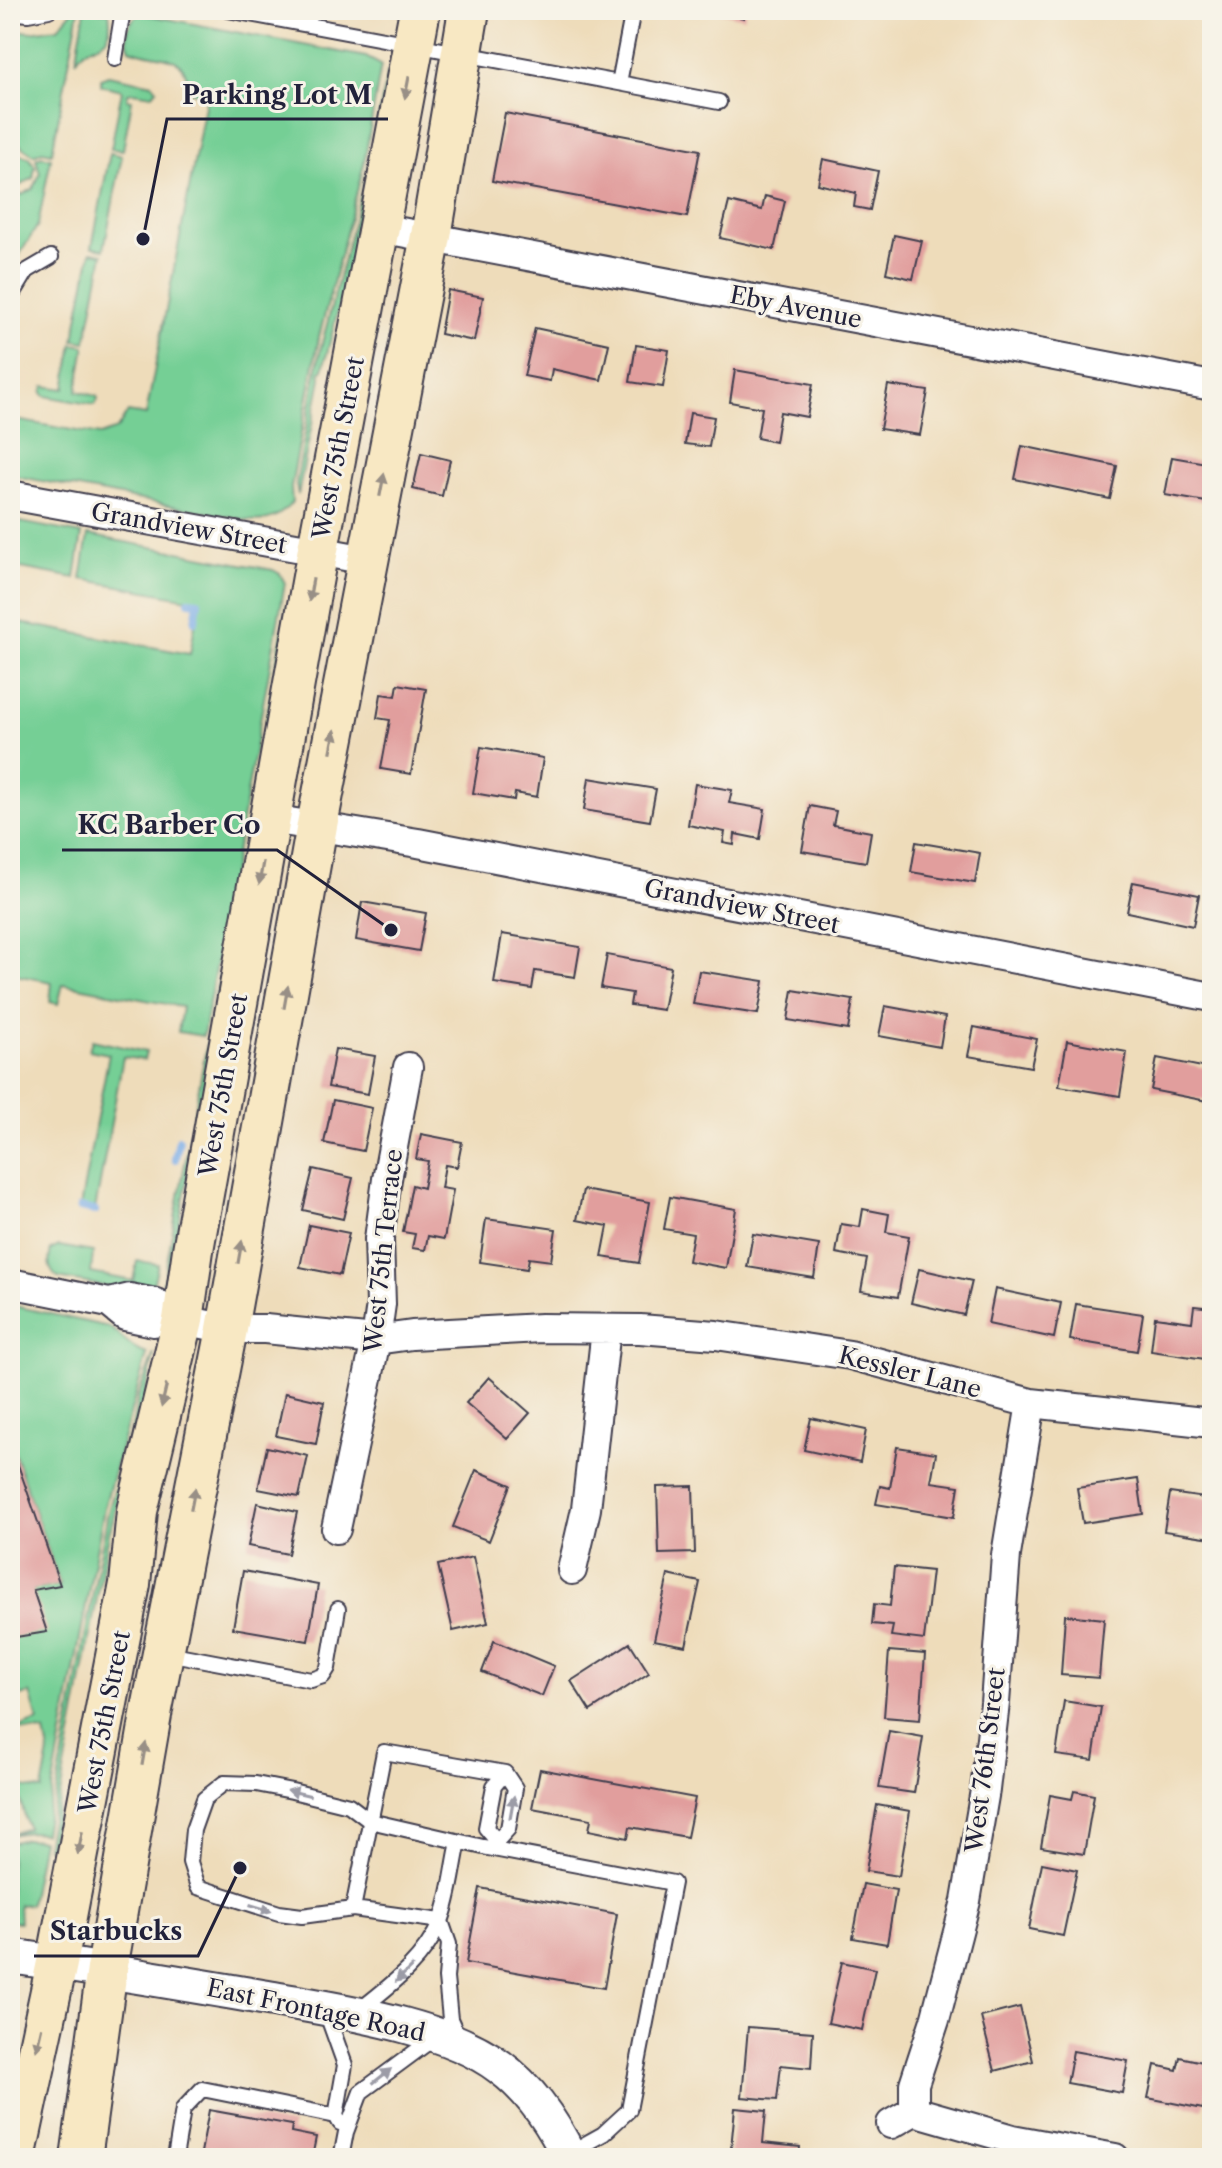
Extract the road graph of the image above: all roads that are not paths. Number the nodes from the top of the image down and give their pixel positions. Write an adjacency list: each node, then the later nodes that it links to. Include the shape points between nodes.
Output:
1 (49, 10): 6 (lane)
2 (123, 10): 9 (lane)
3 (228, 10): 7 (lane)
4 (469, 10): 8 (main road, West 75th Street)
5 (633, 10): 10 (lane)
6 (10, 12)
7 (417, 28): 8 (lane); 12 (main road, West 75th Street, one-way to 12)
8 (463, 54): 10 (lane); 13 (main road, West 75th Street)
9 (115, 59)
10 (619, 83): 11 (lane)
11 (719, 102)
12 (380, 228): 13 (street, Eby Avenue); 18 (main road, West 75th Street)
13 (431, 236): 16 (street, Eby Avenue); 19 (main road, West 75th Street, one-way to 13)
14 (51, 257): 15 (lane, via 27,271)
15 (10, 299)
16 (1212, 386)
17 (10, 495): 18 (street, Grandview Street)
18 (318, 549): 19 (street, Grandview Street); 20 (main road, West 75th Street, one-way to 20)
19 (367, 560): 21 (main road, West 75th Street, one-way to 19)
20 (271, 819): 21 (street, Grandview Street); 25 (main road, West 75th Street, one-way to 25, via 193,1250)
21 (317, 825): 22 (street, Grandview Street); 26 (main road, West 75th Street, one-way to 21)
22 (1212, 997)
23 (408, 1067): 28 (street, West 75th Terrace, via 379,1239)
24 (10, 1283): 25 (street, Kessler Lane, via 109,1303 140,1320)
25 (174, 1318): 26 (street, Kessler Lane); 42 (main road, West 75th Street, one-way to 42, via 137,1511 130,1584)
26 (227, 1329): 28 (street, Kessler Lane); 34 (main road, West 75th Street, one-way to 26)
27 (606, 1329): 28 (street, Kessler Lane); 29 (street, Kessler Lane, via 716,1335 850,1355); 32 (street, via 586,1509)
28 (376, 1340): 31 (street, West 75th Terrace)
29 (1031, 1403): 30 (street, Kessler Lane); 53 (street, West 76th Street, via 1006,1555 985,1790 966,1901 935,2020 902,2117)
30 (1212, 1423)
31 (336, 1529)
32 (572, 1570)
33 (338, 1609): 34 (lane, via 328,1668 311,1680)
34 (163, 1652): 43 (main road, West 75th Street, one-way to 34)
35 (505, 1773): 36 (lane, via 384,1752); 38 (lane, via 494,1786 486,1828); 38 (lane, one-way to 35, via 508,1829 515,1788)
36 (370, 1821): 37 (lane); 39 (lane); 39 (lane, one-way to 39, via 349,1805 256,1784 224,1783 204,1799 193,1830 190,1862 198,1887 279,1913 302,1916)
37 (459, 1842): 38 (lane); 40 (lane)
38 (496, 1845): 48 (lane, via 673,1883 629,2110)
39 (353, 1909): 40 (lane)
40 (441, 1921): 44 (lane, one-way to 44, via 397,1981); 45 (lane, via 449,1944)
41 (10, 1956): 42 (street, East Frontage Road)
42 (57, 1963): 43 (street, East Frontage Road); 49 (main road, West 75th Street, one-way to 49)
43 (107, 1969): 44 (street, East Frontage Road); 50 (main road, West 75th Street)
44 (339, 2012): 45 (street, East Frontage Road); 46 (lane, via 345,2065)
45 (449, 2040): 47 (lane, one-way to 45, via 361,2092); 48 (street, East Frontage Road, via 501,2067 538,2105)
46 (336, 2116): 47 (lane); 51 (lane, via 202,2089 183,2109)
47 (346, 2132): 52 (lane)
48 (566, 2157)
49 (15, 2158)
50 (81, 2158)
51 (175, 2158)
52 (341, 2158)
53 (1115, 2158)

